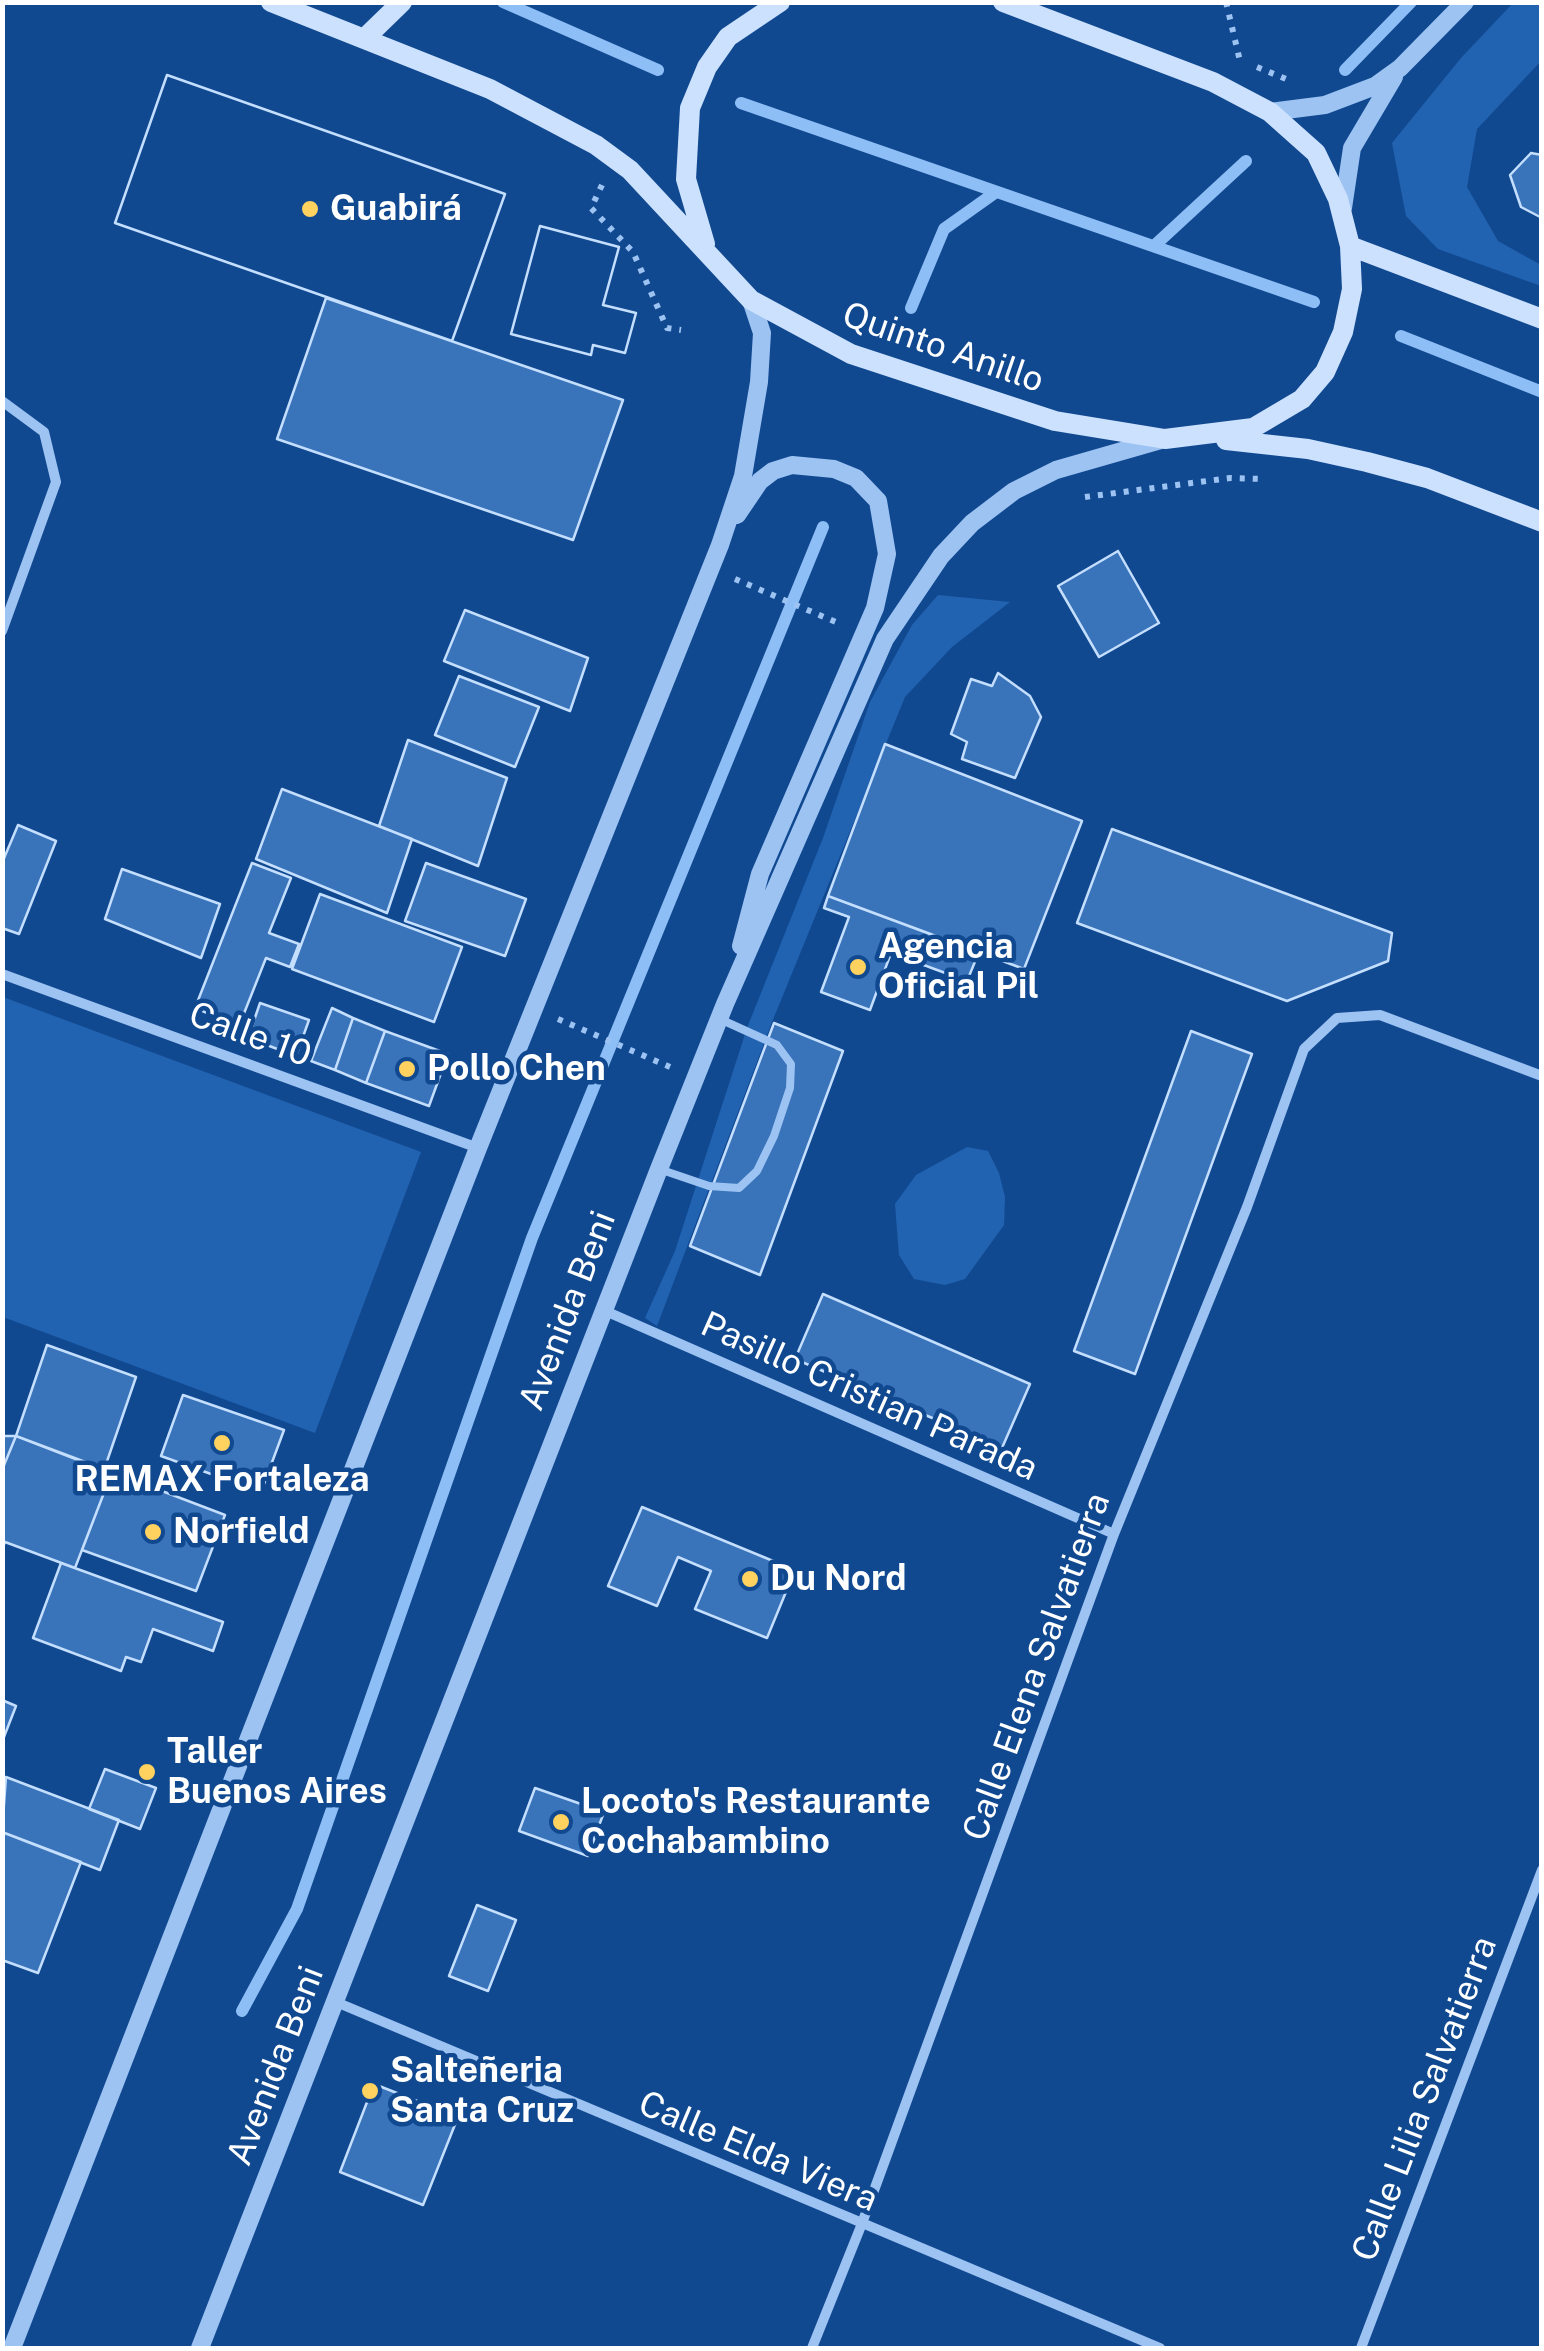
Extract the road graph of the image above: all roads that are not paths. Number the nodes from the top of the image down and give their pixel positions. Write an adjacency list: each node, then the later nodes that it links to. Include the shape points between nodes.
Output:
1 (270, 2): 6 (main road, Quinto Anillo)
2 (402, 2): 6 (main road)
3 (780, 2): 11 (main road, Quinto Anillo, via 728,37 706,67 690,108 686,178)
4 (1002, 2): 8 (main road, Quinto Anillo, via 1213,82)
5 (1465, 2): 7 (street)
6 (366, 37): 11 (main road, Quinto Anillo, via 542,113 616,158)
7 (1400, 68): 8 (street, via 1325,106); 9 (street, via 1352,148)
8 (1270, 112): 9 (main road, Quinto Anillo, via 1316,153)
9 (1343, 220): 10 (main road, Quinto Anillo)
10 (1350, 246): 13 (main road); 15 (main road, Quinto Anillo, via 1352,290 1326,372 1302,399 1252,428)
11 (707, 249): 12 (main road, Quinto Anillo)
12 (751, 300): 16 (main road, Quinto Anillo, via 851,354 1055,422); 18 (street, via 762,332 759,382 742,476)
13 (1542, 320)
14 (2, 401): 19 (street, via 44,432 56,482)
15 (1189, 438): 16 (main road, Quinto Anillo); 17 (main road, Quinto Anillo, via 1308,449 1427,478)
16 (1165, 439): 21 (street, Avenida Beni, via 1056,470 1014,491 940,556 885,639)
17 (1542, 522)
18 (720, 545): 21 (street, via 760,481 792,464 856,478 878,502 887,554 875,608 760,874); 23 (street)
19 (2, 631)
20 (2, 974): 23 (street, Calle 10)
21 (722, 1012): 24 (street, Avenida Beni); 24 (lane, via 777,1045 791,1064 774,1136 739,1188 716,1188)
22 (1542, 1076): 26 (street, Calle Elena Salvatierra, via 1380,1014 1336,1018 1304,1050)
23 (478, 1148): 30 (street)
24 (659, 1169): 25 (street, Avenida Beni)
25 (602, 1310): 26 (street, Pasillo Cristian Parada); 28 (street, Avenida Beni)
26 (1114, 1534): 29 (street, Calle Elena Salvatierra)
27 (1542, 1870): 34 (street, Calle Lilia Salvatierra)
28 (336, 2002): 29 (street, Calle Elda Viera); 31 (street, Avenida Beni)
29 (861, 2226): 32 (street, Calle Elena Salvatierra); 33 (street, Calle Elda Viera)
30 (12, 2348)
31 (200, 2348)
32 (812, 2348)
33 (1160, 2348)
34 (1361, 2348)

